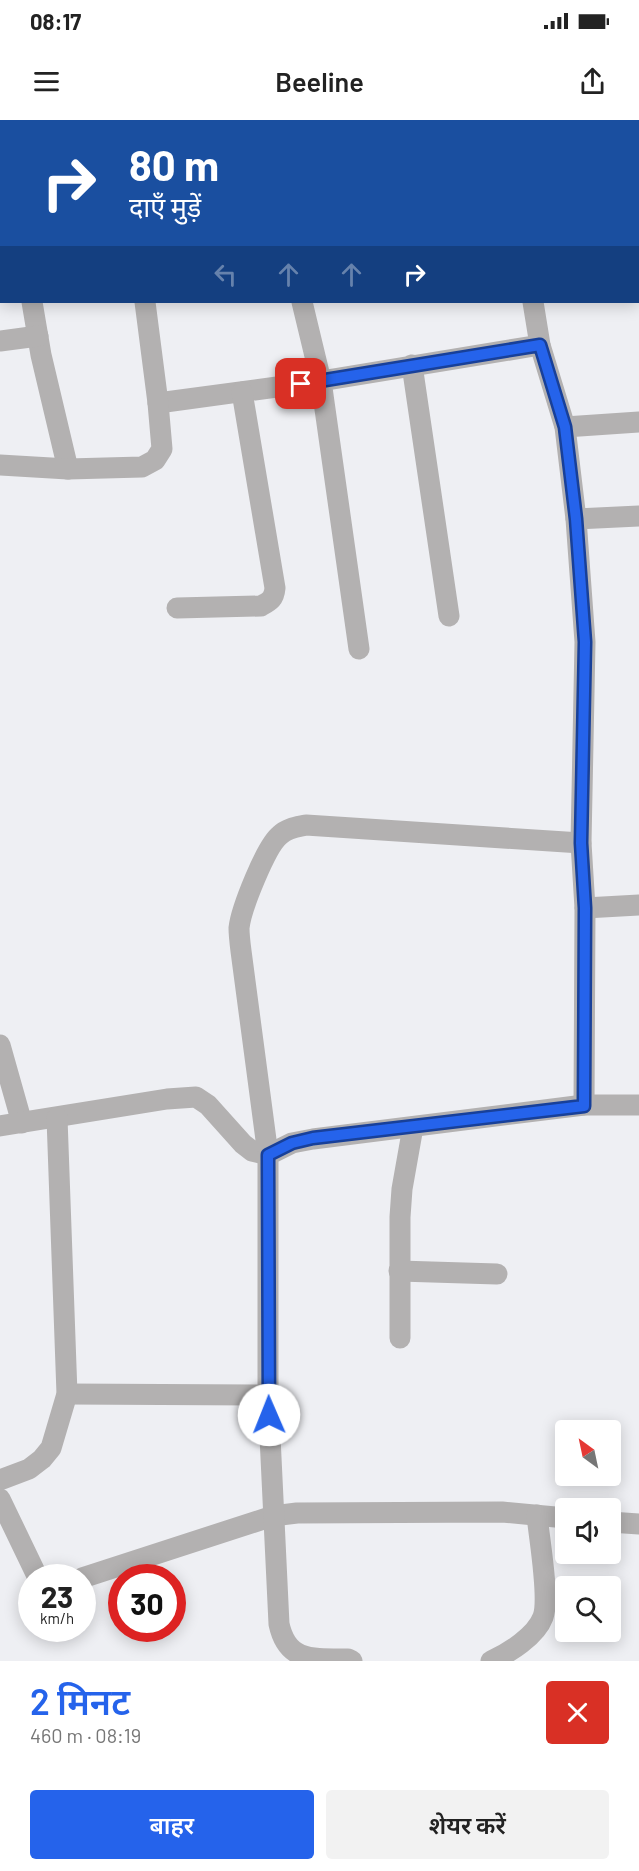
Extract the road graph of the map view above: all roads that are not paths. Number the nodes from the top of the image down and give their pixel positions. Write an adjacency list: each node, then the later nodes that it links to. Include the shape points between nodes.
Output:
1 (33, 303): 5 (street)
2 (145, 303): 11 (street)
3 (302, 303): 9 (street)
4 (533, 303): 7 (street)
5 (38, 336): 6 (street); 15 (street)
6 (0, 341)
7 (540, 345): 8 (street); 13 (street)
8 (412, 365): 9 (street); 19 (street)
9 (321, 381): 10 (street); 20 (street)
10 (242, 392): 11 (street); 18 (street, via 274,596 261,606)
11 (158, 403): 15 (street, via 162,449 154,460 142,468)
12 (639, 422): 13 (street)
13 (565, 427): 17 (street)
14 (0, 465): 15 (street)
15 (68, 469)
16 (639, 516): 17 (street)
17 (576, 519): 21 (street, via 585,642)
18 (177, 608)
19 (449, 616)
20 (358, 649)
21 (581, 843): 23 (street); 31 (street, via 306,825 280,835 269,847 239,927)
22 (639, 904): 23 (street)
23 (585, 908): 26 (street)
24 (0, 1046): 28 (street)
25 (639, 1105): 26 (street)
26 (584, 1106): 30 (street)
27 (57, 1118): 28 (street); 31 (street, via 196,1097 243,1144); 35 (street)
28 (22, 1123): 29 (street)
29 (0, 1126)
30 (412, 1127): 31 (street, via 313,1138); 32 (street, via 402,1189)
31 (268, 1155): 36 (street)
32 (399, 1271): 33 (street); 34 (street)
33 (497, 1275)
34 (400, 1338)
35 (67, 1394): 36 (street); 37 (street, via 51,1448 29,1469)
36 (268, 1395): 40 (street)
37 (0, 1480)
38 (0, 1499): 44 (street)
39 (537, 1515): 40 (street, via 456,1512); 41 (street); 48 (street, via 546,1602 543,1618 533,1632)
40 (273, 1516): 45 (street); 46 (street, via 279,1624)
41 (555, 1517)
42 (621, 1523): 43 (street)
43 (639, 1524)
44 (31, 1564)
45 (96, 1573)
46 (290, 1659): 47 (street)
47 (352, 1661)
48 (491, 1661)

